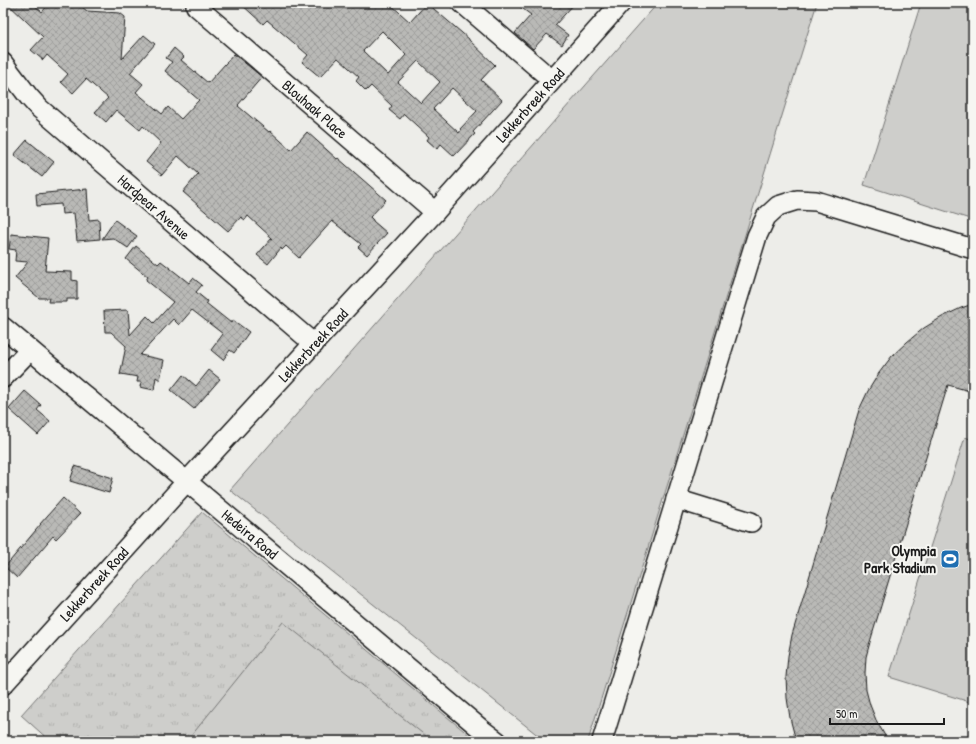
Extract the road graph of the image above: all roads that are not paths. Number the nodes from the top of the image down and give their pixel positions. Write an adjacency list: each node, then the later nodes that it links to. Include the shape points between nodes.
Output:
1 (462, 3): 5 (street)
2 (621, 3): 5 (street, Lekkerbreek Road)
3 (196, 6): 6 (street, Blouhaak Place)
4 (3, 63): 9 (street, Hardpear Avenue, via 39,108)
5 (552, 80): 6 (street, Lekkerbreek Road)
6 (435, 212): 9 (street, Lekkerbreek Road)
7 (973, 249): 13 (street, via 816,201 797,200 778,206 766,217 757,236)
8 (3, 327): 10 (street, Hedeira Road)
9 (314, 344): 12 (street, Lekkerbreek Road)
10 (30, 350): 11 (street); 12 (street, Hedeira Road)
11 (3, 378)
12 (187, 481): 15 (street, Lekkerbreek Road); 16 (street, Hedeira Road)
13 (676, 499): 14 (street); 17 (street)
14 (751, 522)
15 (3, 685)
16 (497, 741)
17 (602, 741)

